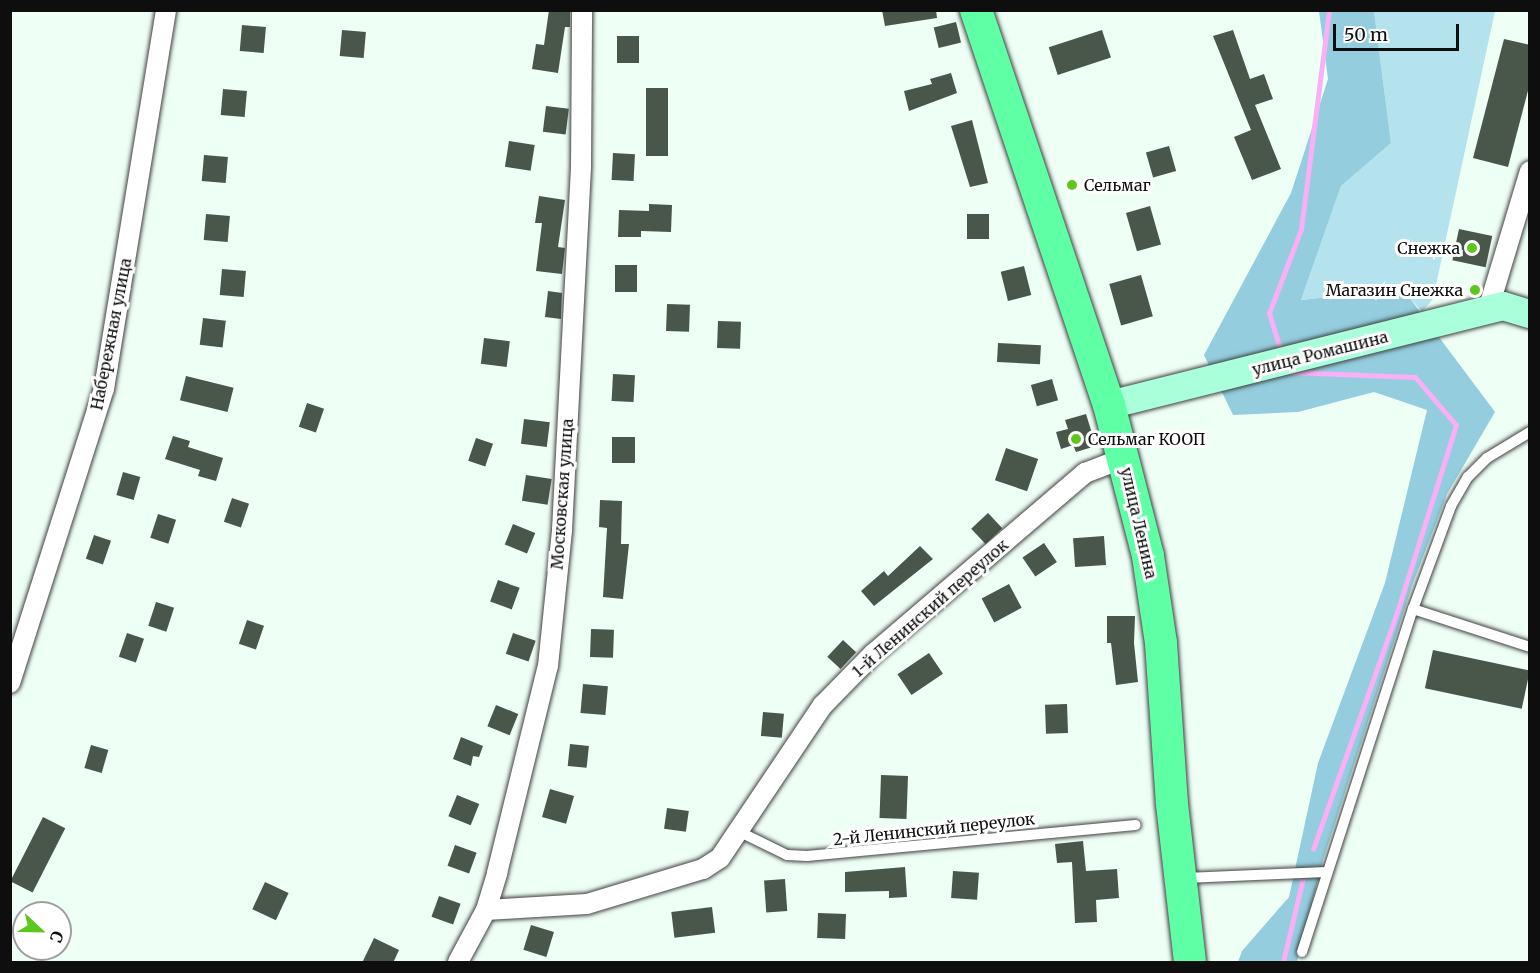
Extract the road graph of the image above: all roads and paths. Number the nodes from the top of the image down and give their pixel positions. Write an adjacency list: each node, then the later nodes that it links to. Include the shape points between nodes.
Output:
1 (166, 10): 11 (street, Набережная улица, via 104,388)
2 (582, 10): 16 (street, Московская улица, via 581,167 562,530 548,666)
3 (976, 10): 6 (main road, улица Ленина)
4 (1530, 171): 5 (street)
5 (1513, 307): 6 (street, улица Ромашина)
6 (1109, 405): 8 (main road, улица Ленина)
7 (1530, 432): 9 (lane, via 1487,458 1468,477 1451,506)
8 (1124, 458): 13 (street, 1-й Ленинский переулок, via 1085,473 873,654 823,705); 15 (main road, улица Ленина, via 1156,597)
9 (1413, 609): 10 (lane); 14 (lane)
10 (1530, 647)
11 (10, 682)
12 (1136, 825): 13 (lane, 2-й Ленинский переулок, via 807,856 787,855)
13 (740, 832): 16 (street, 1-й Ленинский переулок, via 720,858 703,869 634,893 587,904)
14 (1327, 872): 15 (lane); 17 (lane)
15 (1180, 878): 18 (main road, улица Ленина)
16 (486, 910): 19 (street, Московская улица)
17 (1302, 952)
18 (1190, 956)
19 (458, 963)

